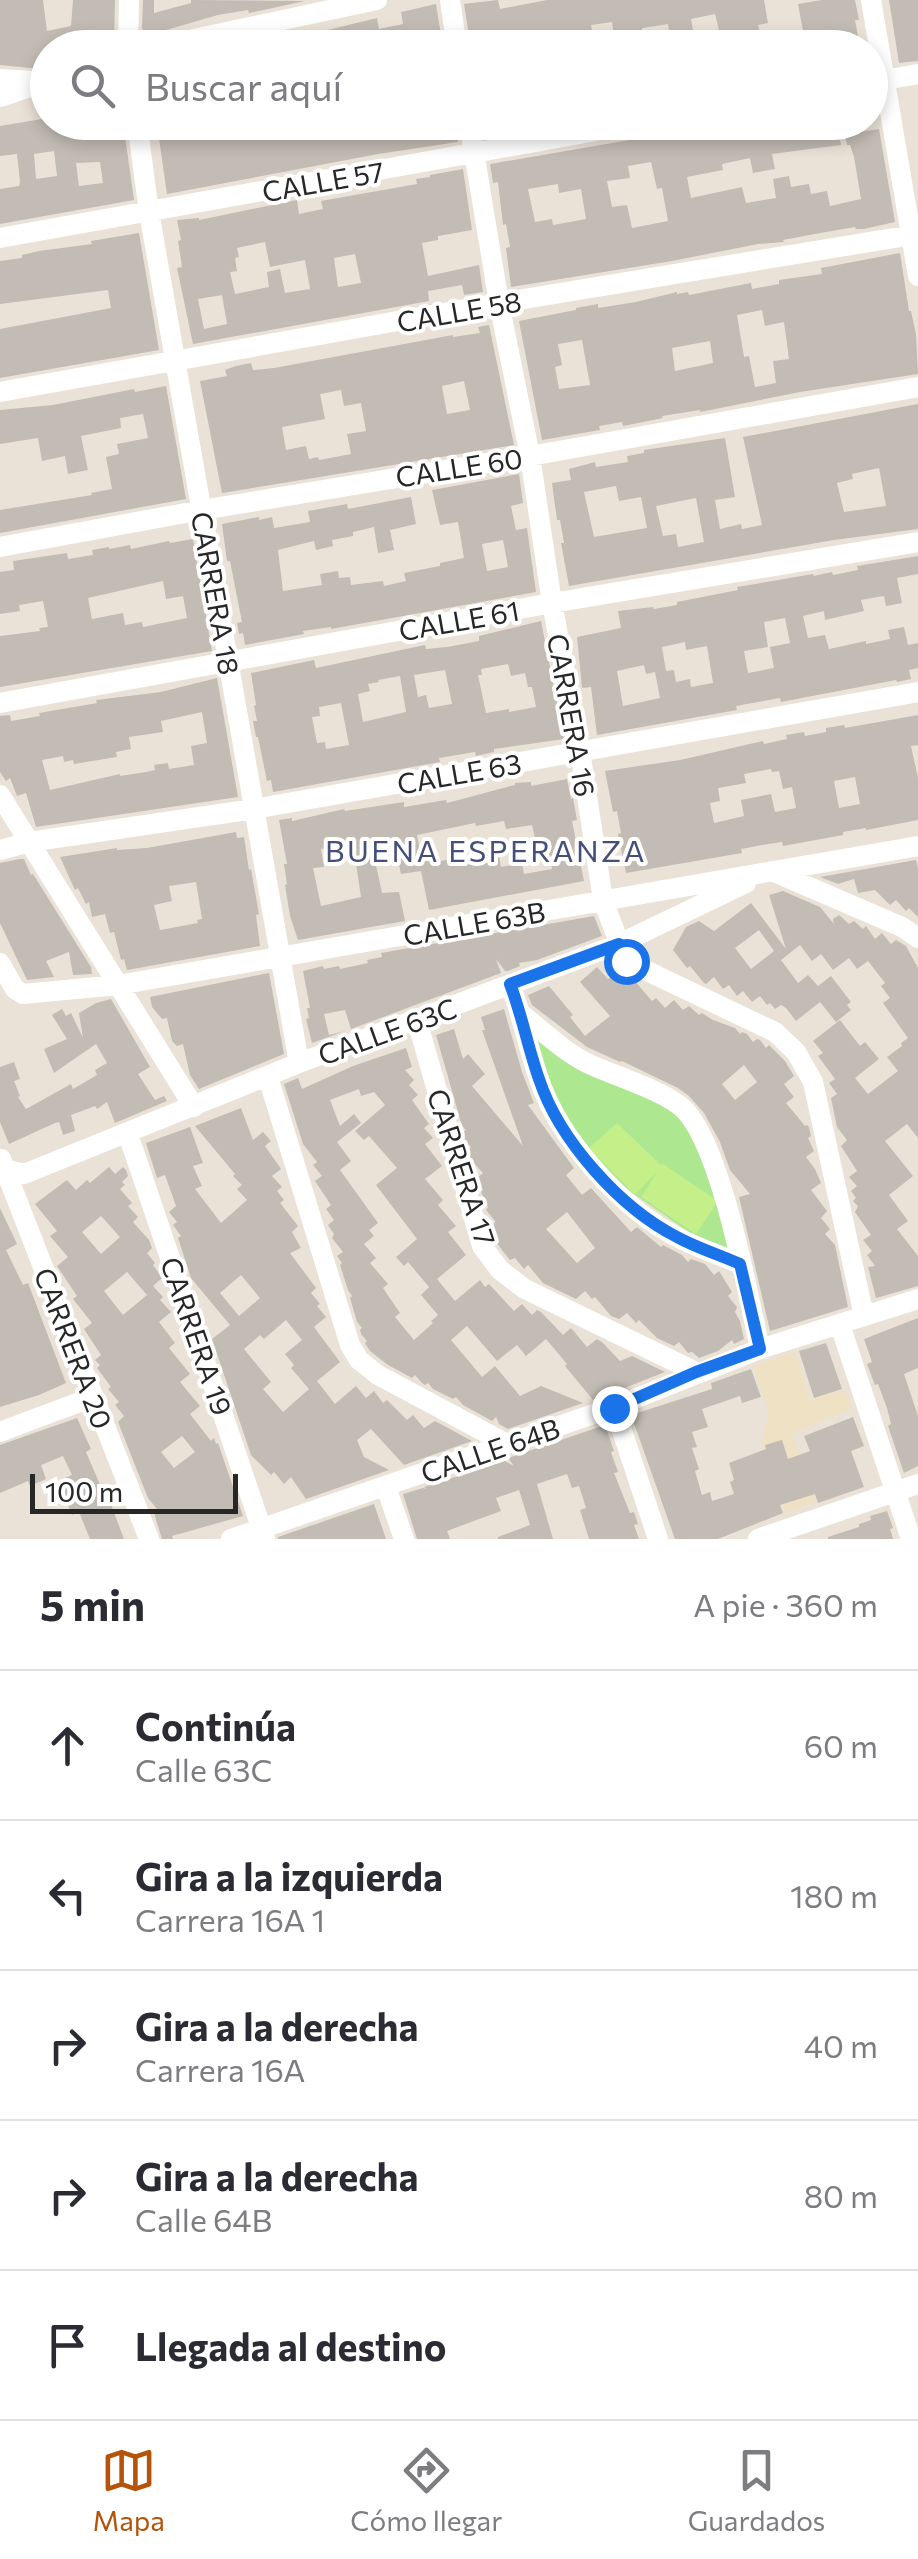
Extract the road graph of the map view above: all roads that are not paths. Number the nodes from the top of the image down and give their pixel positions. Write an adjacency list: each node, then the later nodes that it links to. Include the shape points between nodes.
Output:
1 (129, 0): 5 (street)
2 (378, 0): 6 (street)
3 (450, 0): 7 (street)
4 (870, 0): 8 (street)
5 (128, 30)
6 (236, 30)
7 (454, 30)
8 (873, 30)
9 (918, 74): 11 (street)
10 (0, 78): 12 (street)
11 (888, 79)
12 (30, 81)
13 (30, 87): 14 (street)
14 (0, 96)
15 (888, 127): 21 (street)
16 (139, 140): 20 (street, CARRERA 18)
17 (472, 140): 19 (street, CARRERA 16)
18 (546, 140): 19 (street, CALLE 57)
19 (474, 153): 20 (street, CALLE 57); 24 (street, CARRERA 16)
20 (149, 212): 22 (street, CALLE 57); 25 (street, CARRERA 18)
21 (914, 235): 23 (street); 24 (street, CALLE 58)
22 (0, 238)
23 (918, 276)
24 (499, 304): 25 (street, CALLE 58); 28 (street, CARRERA 16)
25 (175, 360): 27 (street, CALLE 58); 29 (street, CARRERA 18)
26 (918, 387): 28 (street, CALLE 60)
27 (0, 392)
28 (530, 456): 29 (street, CALLE 60); 32 (street, CARRERA 16)
29 (202, 510): 31 (street, CALLE 60); 33 (street, CARRERA 18)
30 (918, 542): 32 (street, CALLE 61)
31 (0, 547)
32 (552, 603): 33 (street, CALLE 61); 36 (street, CARRERA 16)
33 (228, 662): 35 (street, CALLE 61); 38 (street, CARRERA 18)
34 (918, 692): 36 (street, CALLE 63)
35 (0, 702)
36 (580, 752): 38 (street, CALLE 63); 43 (street, CARRERA 16)
37 (0, 795): 39 (street)
38 (254, 809): 39 (street, CALLE 63); 46 (street, CARRERA 18)
39 (30, 842): 41 (street, CALLE 63); 49 (street)
40 (918, 846): 42 (street, CALLE 63B)
41 (0, 850)
42 (770, 871): 43 (street, CALLE 63B); 44 (street); 45 (street, CALLE 63C)
43 (603, 900): 45 (street, CARRERA 16); 46 (street, CALLE 63B)
44 (918, 938)
45 (619, 944): 48 (street, CALLE 63C); 59 (street, CARRERA 16, via 626,961 775,1032 796,1052 813,1082)
46 (280, 956): 49 (street, CALLE 63B); 52 (street, CARRERA 18)
47 (0, 964): 49 (street, CALLE 63B, via 23,994)
48 (510, 984): 50 (street); 51 (street, CALLE 63C)
49 (118, 985): 54 (street)
50 (522, 1014): 57 (street, via 539,1082 572,1144 618,1196 661,1227); 57 (street, via 585,1062 689,1114 717,1170)
51 (417, 1021): 52 (street, CALLE 63C); 62 (street, CARRERA 17, via 482,1246 500,1270 524,1289)
52 (300, 1064): 53 (street, CALLE 63C)
53 (268, 1076): 54 (street, CALLE 63C); 66 (street, via 359,1360)
54 (194, 1107): 55 (street, CALLE 63C)
55 (128, 1134): 56 (street, CALLE 63C, via 24,1174); 70 (street, CARRERA 19)
56 (1, 1164): 63 (street, CARRERA 20)
57 (740, 1264): 61 (street)
58 (918, 1299): 59 (street, CALLE 64B)
59 (864, 1316): 60 (street, CALLE 64B)
60 (840, 1324): 61 (street, CALLE 64B); 69 (street)
61 (760, 1349): 62 (street, CALLE 64B)
62 (696, 1372): 64 (street, CALLE 64B)
63 (94, 1397): 65 (street); 71 (street, CARRERA 20)
64 (614, 1408): 66 (street, CALLE 64B); 74 (street)
65 (0, 1432)
66 (508, 1444): 68 (street, CALLE 64B)
67 (918, 1484): 69 (street)
68 (386, 1487): 70 (street, CALLE 64B); 73 (street)
69 (894, 1492): 75 (street); 76 (street)
70 (264, 1534): 72 (street, CALLE 64B)
71 (149, 1539)
72 (230, 1539)
73 (404, 1539)
74 (658, 1539)
75 (758, 1539)
76 (911, 1539)

